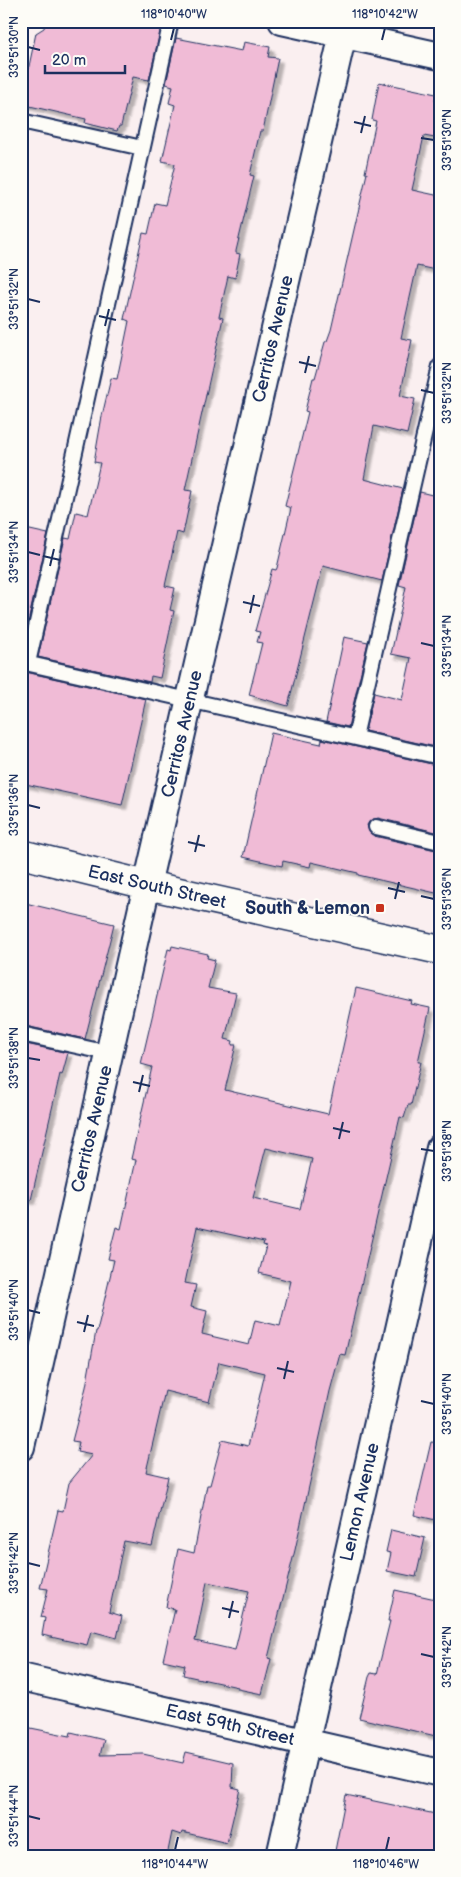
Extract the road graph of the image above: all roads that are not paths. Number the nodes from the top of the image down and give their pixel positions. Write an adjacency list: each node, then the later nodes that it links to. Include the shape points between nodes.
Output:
1 (171, 21): 6 (lane)
2 (282, 21): 3 (street)
3 (344, 28): 4 (street); 9 (street, Cerritos Avenue)
4 (440, 56)
5 (21, 121): 6 (lane)
6 (142, 148): 8 (lane)
7 (440, 366): 10 (lane)
8 (25, 662): 9 (lane)
9 (190, 700): 10 (lane); 15 (street, Cerritos Avenue)
10 (355, 737): 11 (lane)
11 (440, 756)
12 (376, 828): 13 (lane)
13 (440, 842)
14 (21, 854): 15 (main road, East South Street)
15 (147, 885): 16 (main road, East South Street); 18 (street, Cerritos Avenue)
16 (440, 950)
17 (21, 1034): 18 (lane)
18 (109, 1052): 20 (street, Cerritos Avenue)
19 (440, 1148): 22 (street, Lemon Avenue)
20 (21, 1447)
21 (21, 1677): 22 (street, East 59th Street)
22 (306, 1742): 23 (street, East 59th Street); 24 (street, Lemon Avenue)
23 (440, 1773)
24 (280, 1856)

